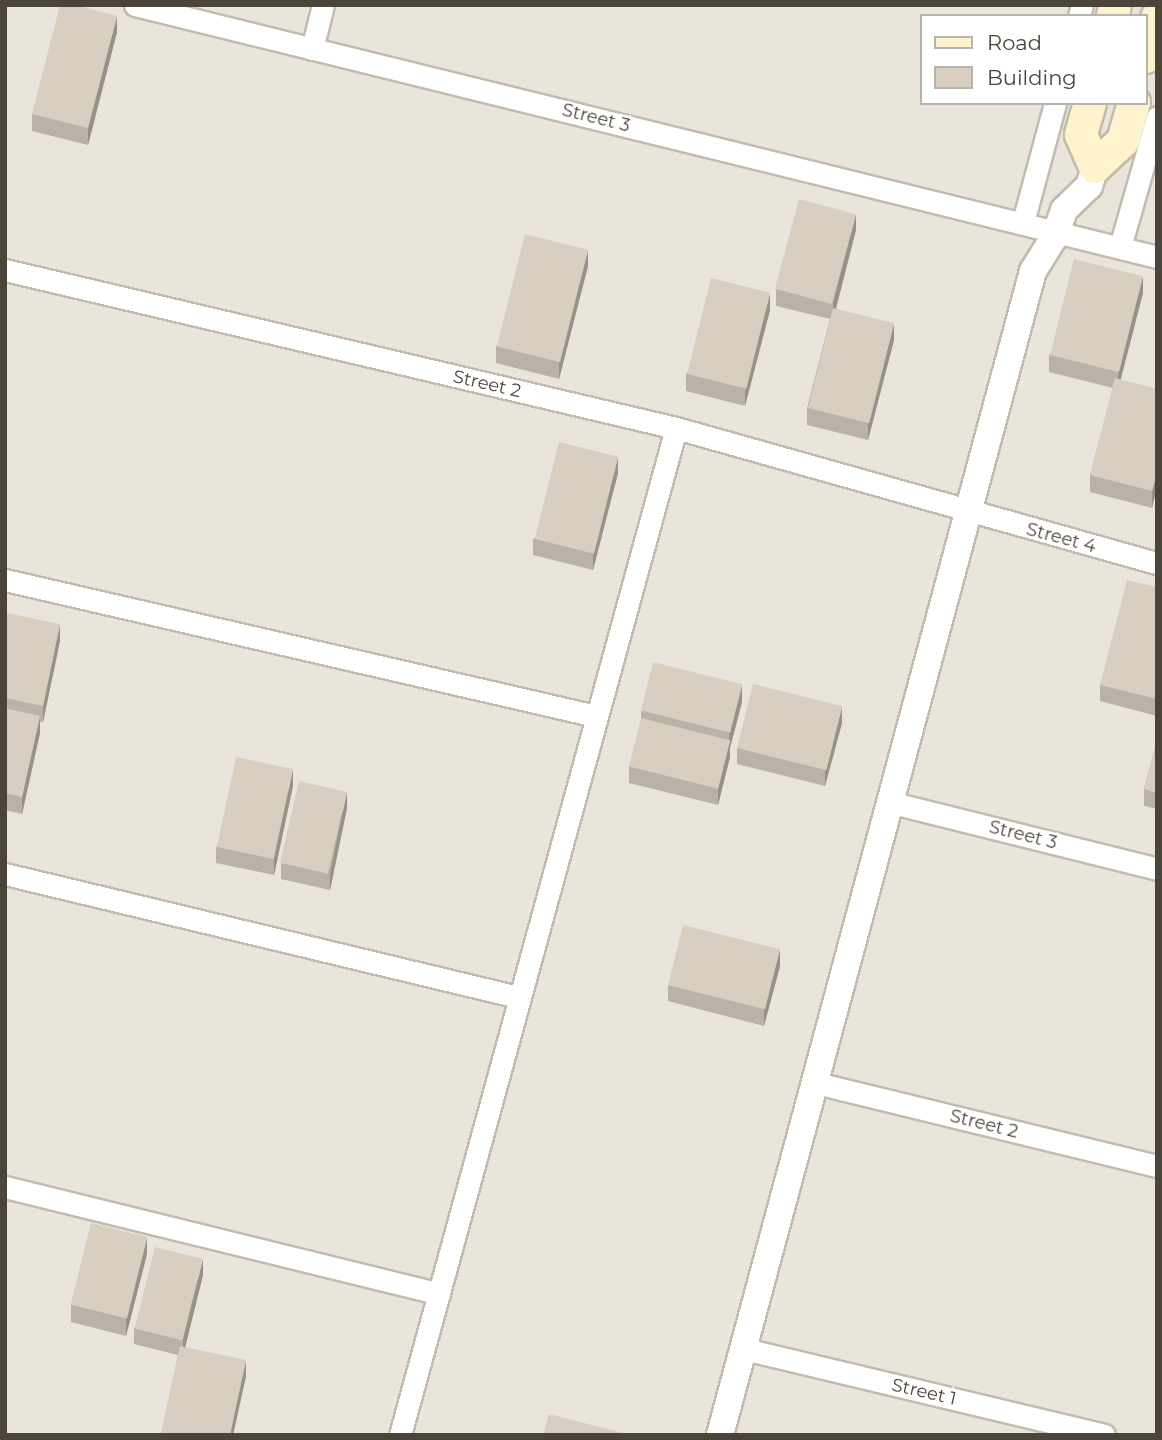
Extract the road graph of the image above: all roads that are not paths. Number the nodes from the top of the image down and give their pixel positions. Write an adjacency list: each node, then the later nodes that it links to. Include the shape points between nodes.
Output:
1 (135, 5): 4 (street, Street 3)
2 (323, 5): 4 (street)
3 (1157, 18): 5 (main road)
4 (312, 49): 11 (street, Street 3)
5 (1148, 50)
6 (1054, 105): 11 (street)
7 (1089, 105): 10 (main road, via 1081,135)
8 (1133, 105): 10 (main road, via 1124,141)
9 (1157, 117): 13 (street)
10 (1095, 167): 12 (street, via 1086,190 1066,207)
11 (1023, 222): 12 (street, Street 3)
12 (1057, 232): 13 (street, Street 3); 17 (street, via 1033,271)
13 (1120, 247): 14 (street, Street 3)
14 (1157, 257)
15 (5, 270): 16 (street, Street 2)
16 (676, 428): 17 (street, Street 2); 20 (street)
17 (965, 512): 18 (street, Street 4); 21 (street)
18 (1157, 563)
19 (5, 580): 20 (street)
20 (596, 716): 24 (street)
21 (889, 802): 22 (street, Street 3); 25 (street)
22 (1157, 869)
23 (5, 874): 24 (street)
24 (518, 996): 28 (street)
25 (812, 1082): 26 (street, Street 2); 29 (street)
26 (1157, 1166)
27 (5, 1187): 28 (street)
28 (439, 1294): 30 (street)
29 (744, 1349): 31 (street); 32 (street, Street 1)
30 (400, 1435)
31 (720, 1435)
32 (1104, 1435)

